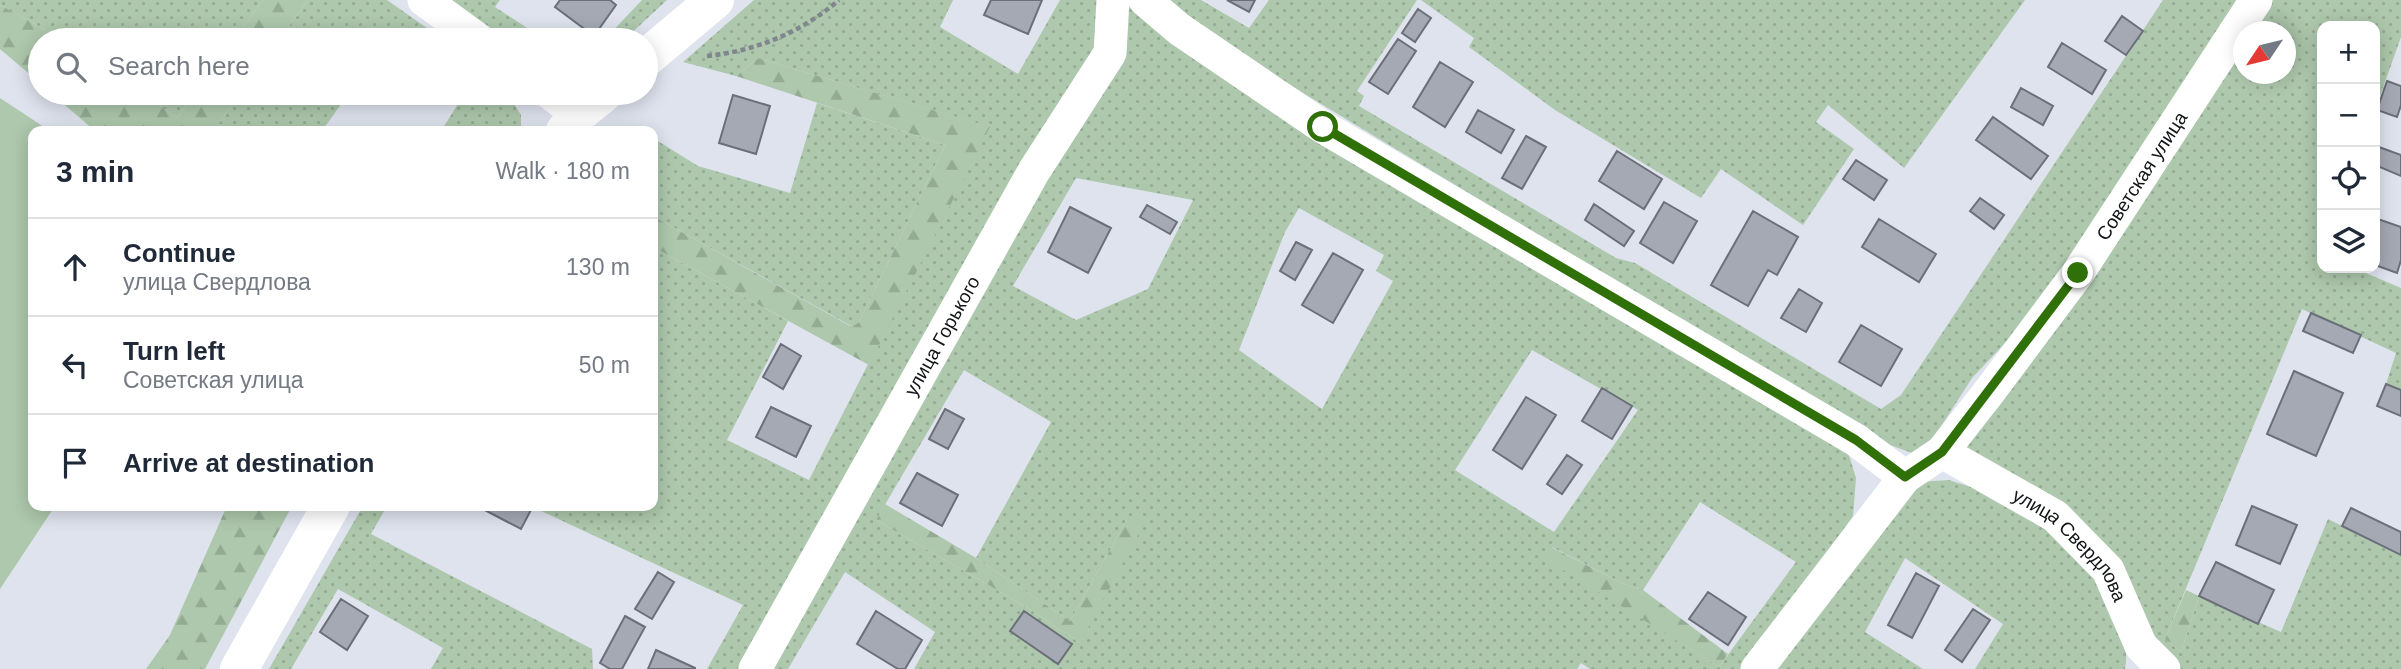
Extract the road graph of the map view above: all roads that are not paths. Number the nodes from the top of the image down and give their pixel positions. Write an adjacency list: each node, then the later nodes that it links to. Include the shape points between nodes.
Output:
1 (424, 0): 6 (street)
2 (715, 0): 7 (main road)
3 (1113, 0): 13 (street, улица Горького, via 1110,53 1034,171)
4 (1145, 0): 9 (street, via 1179,29 1323,127 1856,440)
5 (2256, 0): 8 (street, Советская улица, via 2078,273)
6 (462, 28)
7 (658, 48)
8 (1942, 452): 9 (street, Советская улица); 11 (street, улица Свердлова, via 2055,516 2108,570)
9 (1905, 477): 14 (street, Советская улица)
10 (328, 511): 12 (main road)
11 (2146, 661)
12 (239, 669)
13 (755, 669)
14 (1757, 669)

